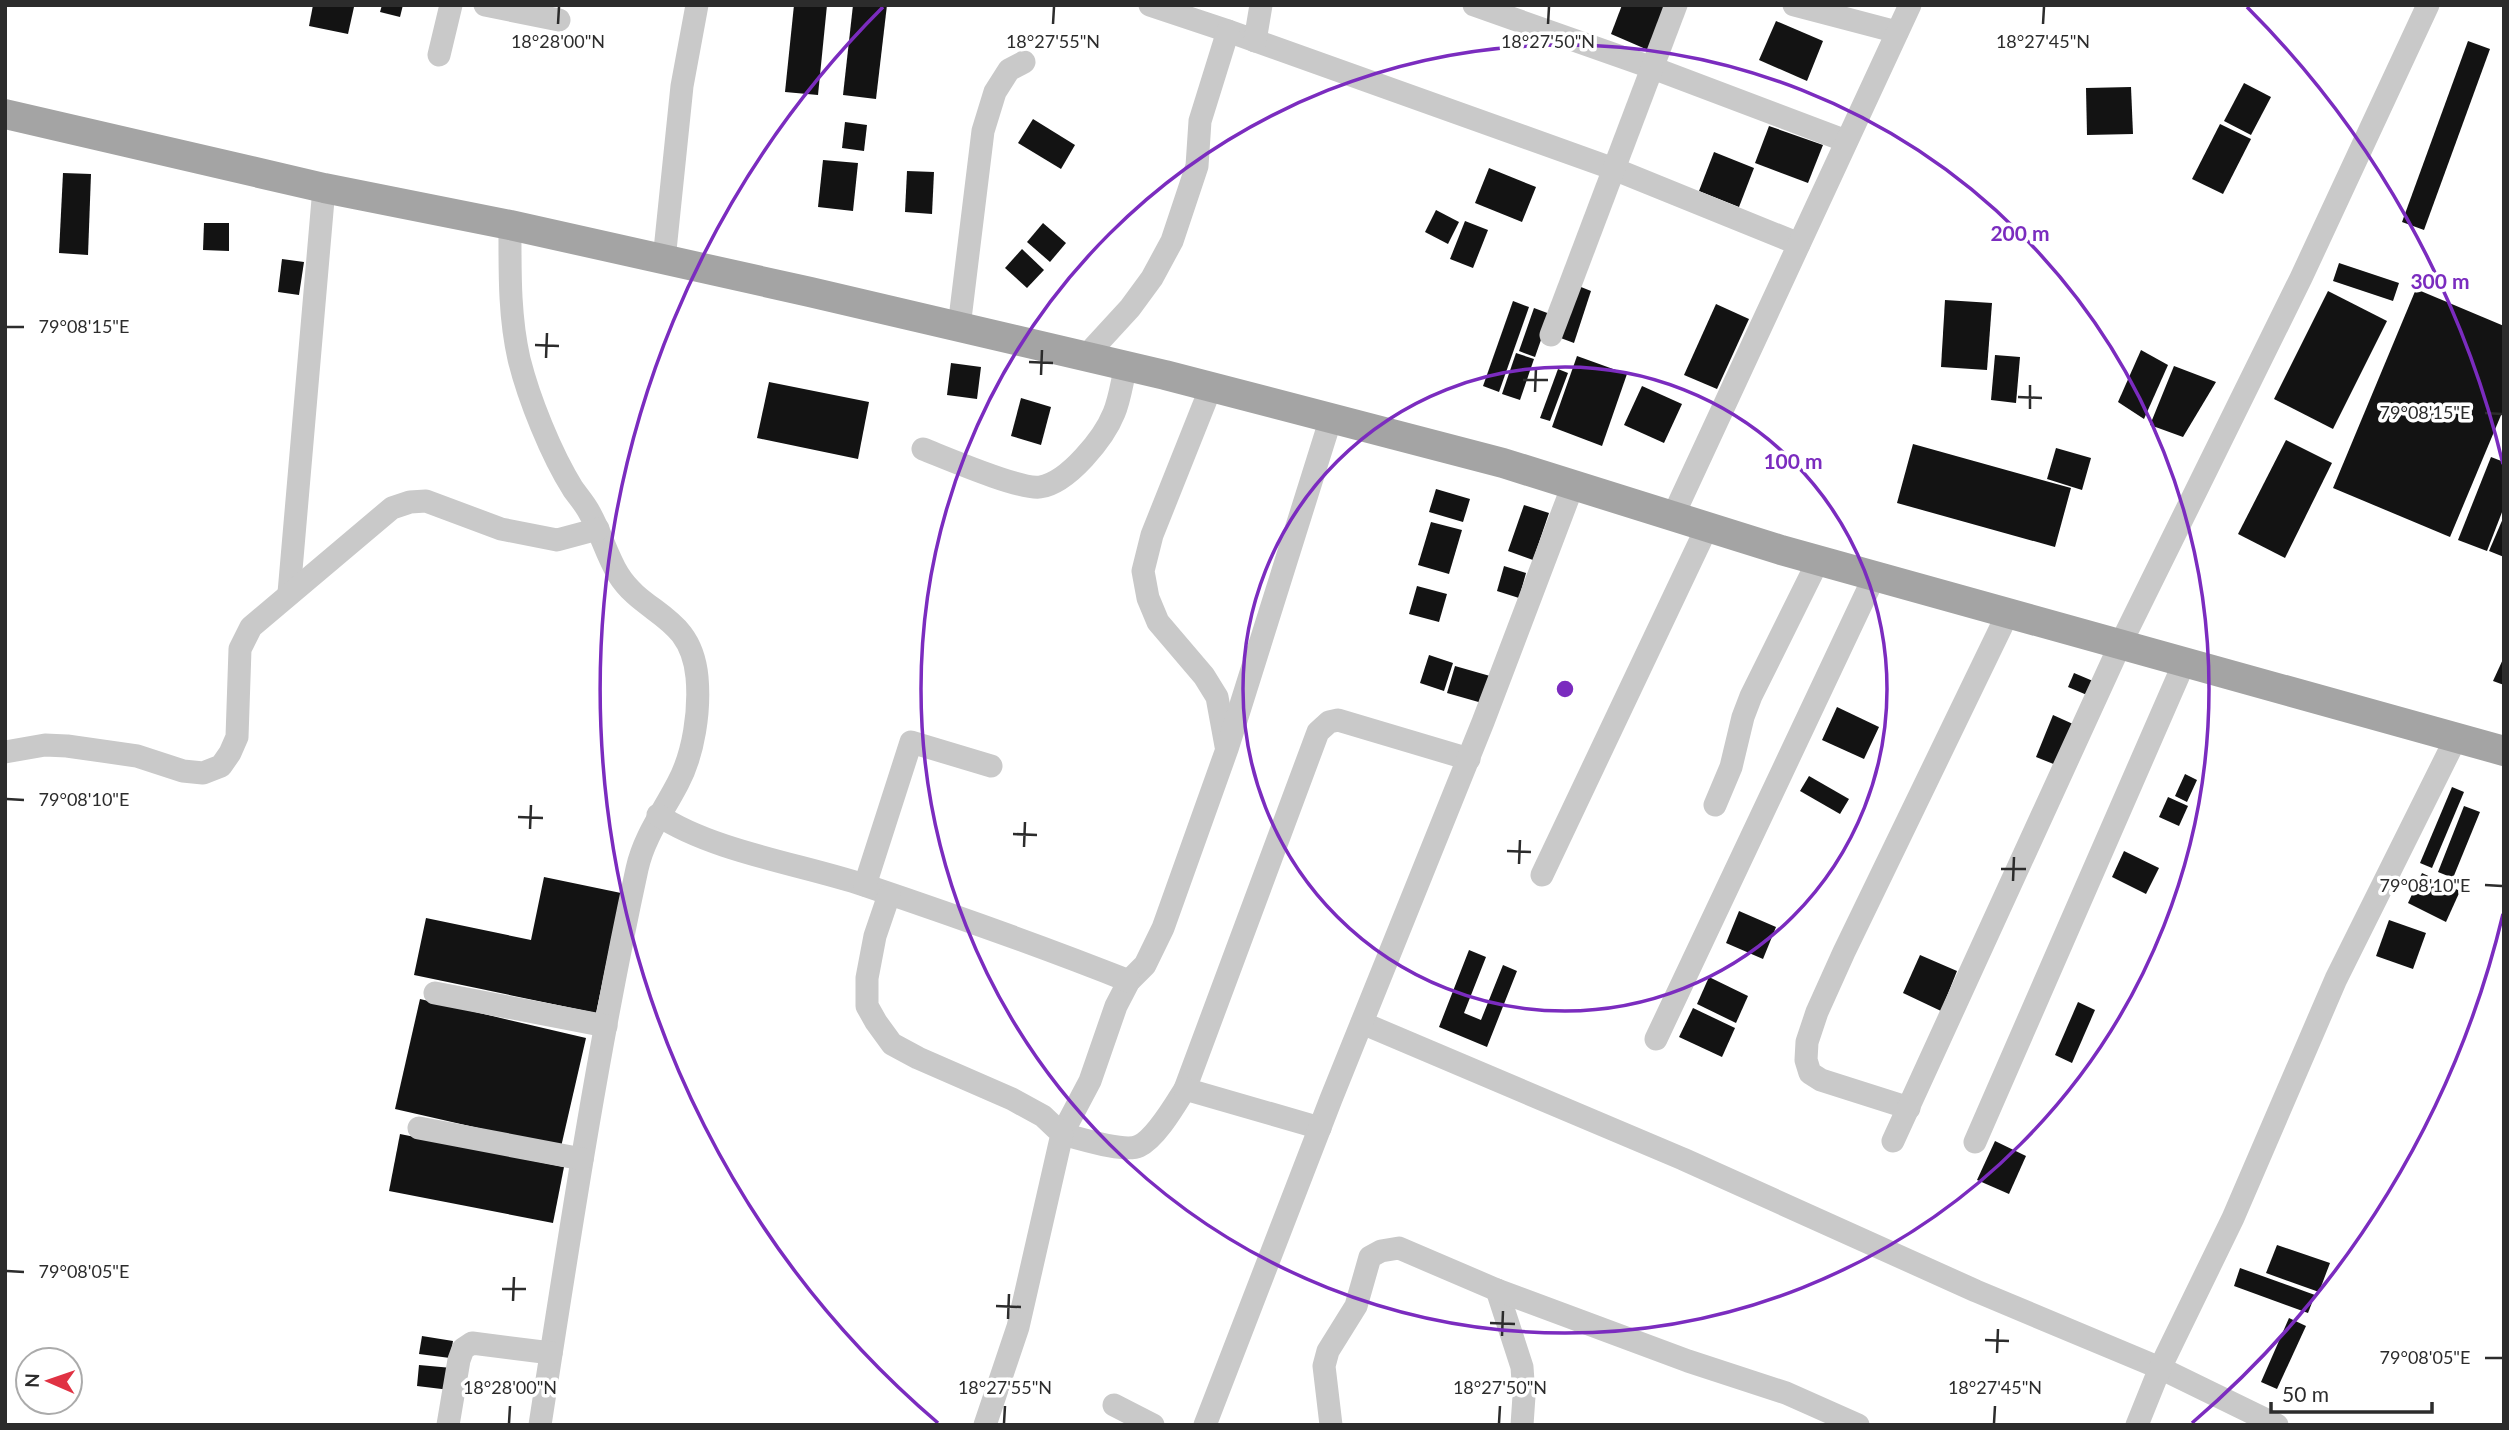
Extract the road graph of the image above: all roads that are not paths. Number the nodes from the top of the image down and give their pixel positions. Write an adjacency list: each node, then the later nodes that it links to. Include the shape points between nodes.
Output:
1 (451, 5): 15 (street)
2 (485, 5): 11 (street)
3 (697, 5): 24 (street, via 682,86)
4 (1150, 5): 12 (street)
5 (1261, 5): 14 (street)
6 (1474, 5): 17 (street)
7 (1676, 5): 17 (street)
8 (1794, 5): 13 (street)
9 (1910, 5): 13 (street)
10 (2428, 5): 40 (street, via 2301,278)
11 (559, 20)
12 (1228, 31): 14 (street); 27 (street, via 1200,121 1197,166 1172,241 1130,308)
13 (1897, 32): 19 (street)
14 (1255, 41): 20 (street)
15 (439, 55)
16 (1024, 62): 25 (street, via 1009,70 995,92 983,131)
17 (1653, 68): 19 (street); 20 (street)
18 (5, 114): 21 (main road)
19 (1846, 141): 23 (street)
20 (1614, 169): 23 (street); 26 (street)
21 (324, 188): 22 (main road); 38 (street)
22 (510, 225): 24 (main road); 35 (street, via 510,288 519,360 545,433)
23 (1799, 244): 33 (street)
24 (664, 260): 25 (main road)
25 (959, 327): 27 (main road)
26 (1551, 335)
27 (1085, 357): 28 (main road)
28 (1126, 366): 29 (main road); 31 (street, via 1114,413 1073,469 1056,481 1039,487 1018,484)
29 (1211, 387): 30 (main road); 43 (street, via 1152,535 1143,571 1158,622 1217,697)
30 (1331, 418): 32 (main road); 43 (street)
31 (923, 449)
32 (1573, 485): 33 (main road); 46 (street)
33 (1673, 516): 34 (main road)
34 (1707, 527): 36 (main road); 50 (street)
35 (598, 529): 38 (street, via 557,540 501,528 426,501 410,502 392,508); 49 (street, via 619,576 674,622 692,652 697,678 692,743 679,782)
36 (1818, 561): 37 (main road); 48 (street, via 1751,696)
37 (1875, 575): 39 (main road); 57 (street)
38 (289, 593): 45 (street, via 251,627 240,649 237,737 221,766 203,773 183,771 137,756 67,746)
39 (2008, 614): 40 (main road); 59 (street, via 1843,952 1807,1042 1810,1073)
40 (2120, 645): 41 (main road); 59 (street)
41 (2184, 663): 42 (main road); 64 (street)
42 (2456, 738): 44 (main road); 68 (street, via 2336,979 2233,1218)
43 (1227, 749): 53 (street, via 1163,929 1145,965)
44 (2504, 751)
45 (5, 752)
46 (1469, 759): 55 (street); 58 (street, via 1338,720 1318,732)
47 (991, 766): 51 (street, via 911,742)
48 (1715, 805)
49 (658, 815): 51 (street, via 676,828 725,845); 56 (street, via 638,865)
50 (1542, 875)
51 (865, 886): 52 (street)
52 (888, 895): 53 (street, via 949,913); 62 (street, via 867,978 867,1006 892,1044 1012,1099 1043,1116)
53 (1129, 981): 62 (street, via 1090,1081)
54 (435, 993): 56 (street)
55 (1362, 1023): 61 (street); 68 (street)
56 (606, 1026): 65 (street)
57 (1656, 1039)
58 (1185, 1089): 61 (street); 62 (street, via 1169,1115 1140,1146 1128,1148)
59 (1909, 1108): 63 (street)
60 (419, 1128): 65 (street)
61 (1320, 1128): 74 (street)
62 (1062, 1134): 72 (street, via 1018,1327)
63 (1893, 1141)
64 (1975, 1142)
65 (582, 1159): 67 (street)
66 (1497, 1290): 75 (street, via 1399,1248 1370,1257 1356,1306 1328,1351 1324,1366); 76 (street, via 1522,1367); 77 (street, via 1786,1393)
67 (551, 1353): 70 (street, via 472,1343 463,1349); 71 (street)
68 (2160, 1368): 78 (street); 79 (street)
69 (1114, 1405): 73 (street)
70 (449, 1425)
71 (540, 1425)
72 (985, 1425)
73 (1153, 1425)
74 (1205, 1425)
75 (1331, 1425)
76 (1522, 1425)
77 (1858, 1425)
78 (2137, 1425)
79 (2277, 1425)

